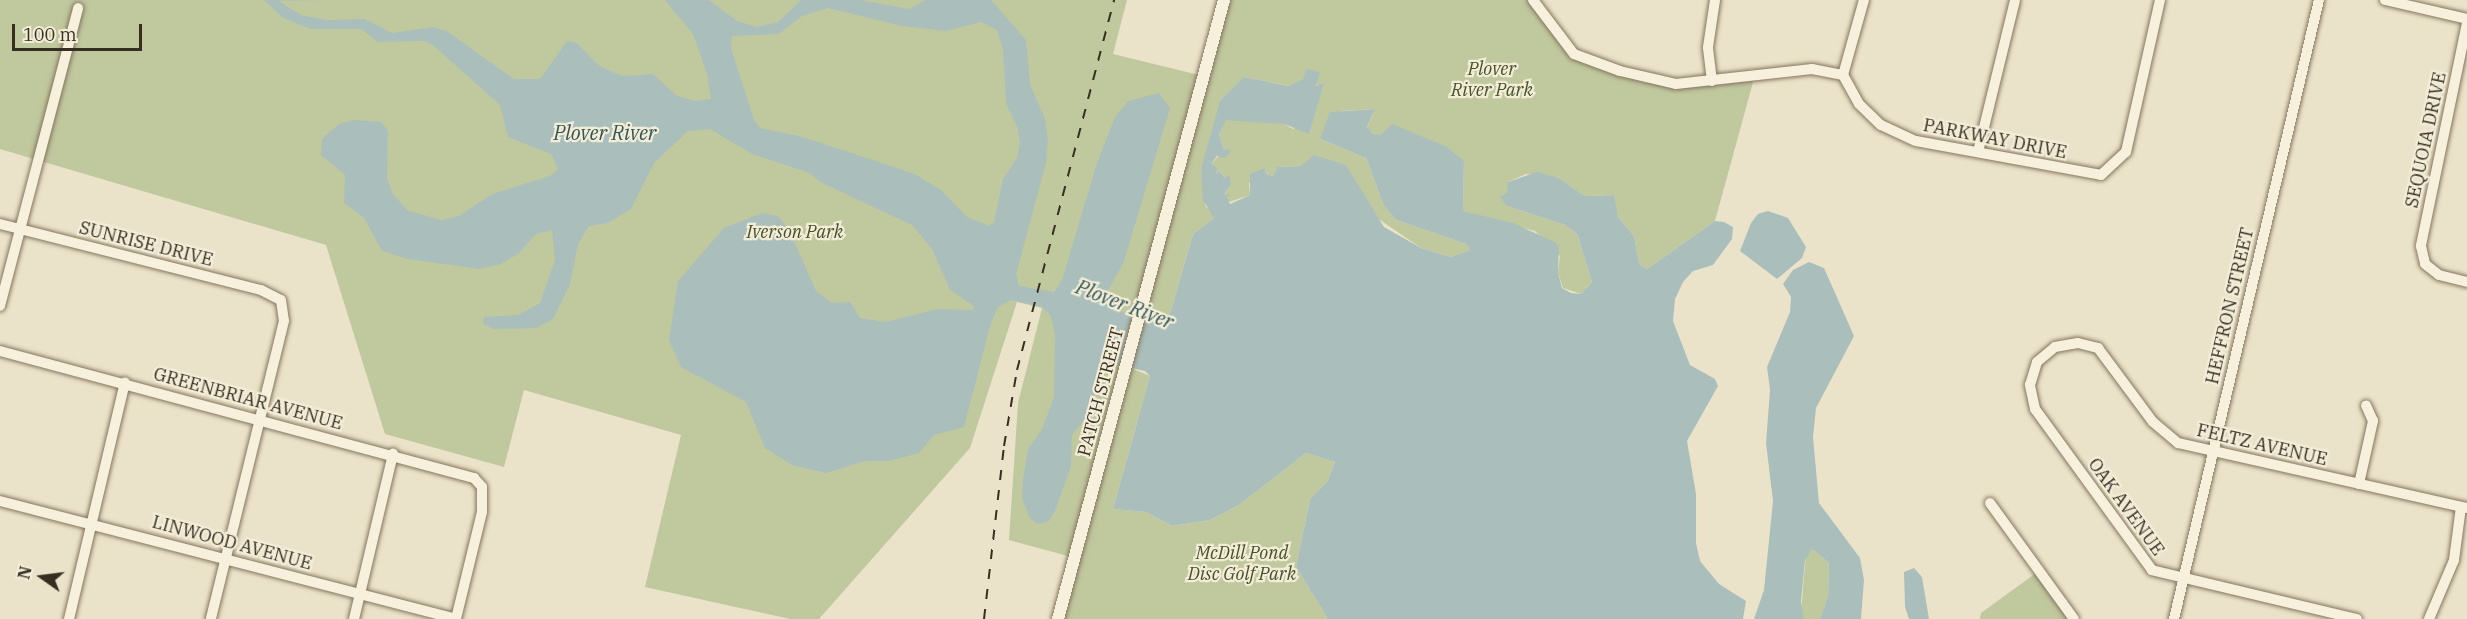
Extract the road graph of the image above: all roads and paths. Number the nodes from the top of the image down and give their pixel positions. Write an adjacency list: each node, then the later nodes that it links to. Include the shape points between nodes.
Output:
1 (1224, 0): 37 (street, PATCH STREET)
2 (1533, 0): 12 (street, via 1574,54 1658,81)
3 (1715, 0): 12 (street, via 1708,47)
4 (1864, 0): 11 (street)
5 (2016, 0): 13 (street)
6 (2160, 0): 13 (street, PARKWAY DRIVE, via 2126,152 2113,167 2101,176)
7 (2319, 0): 23 (street, HEFFRON STREET)
8 (2385, 0): 10 (street)
9 (78, 8): 15 (street)
10 (2467, 21): 16 (street, SEQUOIA DRIVE, via 2421,246 2425,264 2439,275)
11 (1843, 75): 12 (street, via 1812,69); 13 (street, PARKWAY DRIVE, via 1859,104 1881,125 1916,141)
12 (1712, 81)
13 (1978, 152)
14 (0, 224): 15 (street, SUNRISE DRIVE)
15 (19, 228): 17 (street); 22 (street, SUNRISE DRIVE, via 261,290 281,300 285,314)
16 (2467, 282)
17 (0, 306)
18 (2055, 347): 23 (street, FELTZ AVENUE, via 2078,343 2098,348 2153,422 2178,443); 31 (street, OAK AVENUE, via 2037,362 2030,384 2035,409 2152,570)
19 (0, 351): 20 (street, GREENBRIAR AVENUE)
20 (124, 383): 22 (street, GREENBRIAR AVENUE); 29 (street)
21 (2366, 405): 25 (street, via 2373,422)
22 (258, 419): 24 (street, GREENBRIAR AVENUE); 30 (street)
23 (2212, 450): 25 (street, FELTZ AVENUE); 31 (street, HEFFRON STREET)
24 (393, 454): 32 (street); 36 (street, GREENBRIAR AVENUE, via 461,472 482,487 482,512)
25 (2359, 484): 28 (street, FELTZ AVENUE)
26 (0, 501): 29 (street, LINWOOD AVENUE)
27 (1990, 503): 38 (street)
28 (2464, 508): 41 (street, via 2454,560)
29 (92, 524): 30 (street, LINWOOD AVENUE); 33 (street)
30 (225, 558): 32 (street, LINWOOD AVENUE); 34 (street)
31 (2185, 579): 39 (street, HEFFRON STREET); 40 (street, OAK AVENUE)
32 (359, 593): 35 (street); 36 (street, LINWOOD AVENUE)
33 (69, 619)
34 (211, 619)
35 (354, 619)
36 (456, 619)
37 (1058, 619)
38 (2074, 619)
39 (2174, 619)
40 (2358, 619)
41 (2429, 619)

